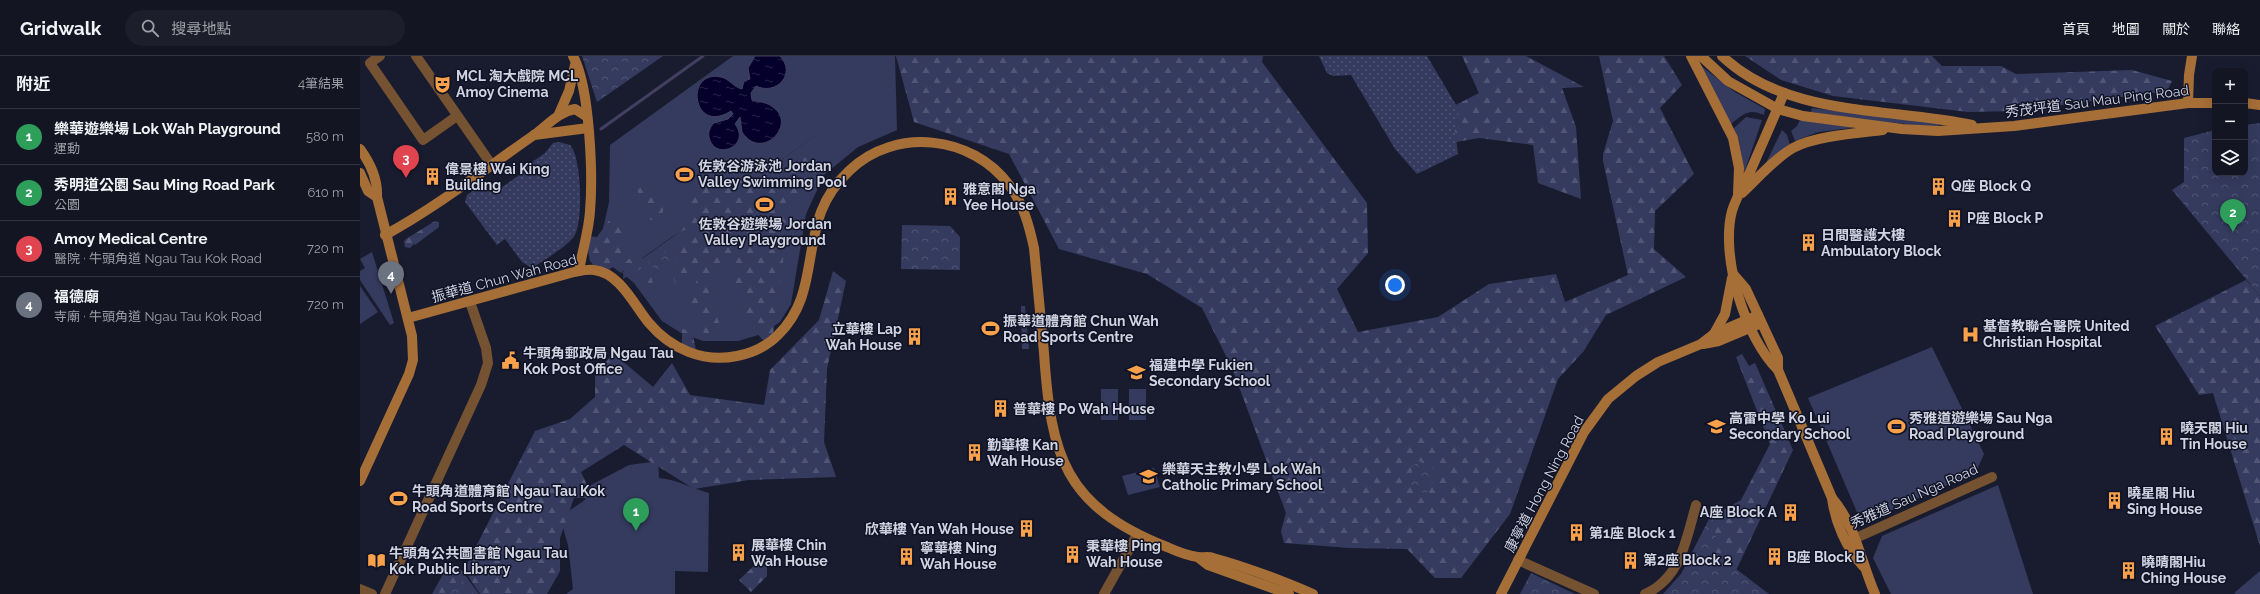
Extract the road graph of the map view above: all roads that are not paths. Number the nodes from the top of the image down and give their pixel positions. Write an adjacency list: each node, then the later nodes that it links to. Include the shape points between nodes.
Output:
1 (380, 56): 15 (street, via 370,63 423,140)
2 (416, 56): 15 (street)
3 (1691, 56): 25 (main road, via 1733,138 1738,168)
4 (1701, 56): 13 (main road, 秀茂坪道 Sau Mau Ping Road, via 1728,81)
5 (1722, 56): 8 (main road, 秀茂坪道 Sau Mau Ping Road, via 1754,80)
6 (2192, 56): 10 (main road)
7 (574, 57): 14 (main road, via 574,74); 16 (main road, via 581,77)
8 (1784, 93): 13 (main road); 17 (main road, 秀茂坪道 Sau Mau Ping Road, via 1812,101 1939,118)
9 (2212, 102): 10 (main road, 秀茂坪道 Sau Mau Ping Road)
10 (2188, 103): 17 (main road, 秀茂坪道 Sau Mau Ping Road, via 2045,123)
11 (2248, 104): 12 (main road)
12 (2260, 105)
13 (1778, 109): 19 (main road, 秀茂坪道 Sau Mau Ping Road, via 1803,116); 25 (main road)
14 (559, 114): 16 (main road, via 575,109); 20 (main road)
15 (458, 116): 22 (street)
16 (586, 116): 18 (main road)
17 (1982, 127): 19 (main road, 秀茂坪道 Sau Mau Ping Road, via 1938,131)
18 (588, 128): 20 (main road); 27 (main road, via 590,212)
19 (1902, 129): 25 (main road, via 1851,134 1794,147)
20 (534, 135): 26 (main road, via 424,214)
21 (360, 149): 24 (main road, via 373,170 378,187)
22 (489, 161)
23 (360, 173): 24 (main road, via 368,191)
24 (376, 197): 26 (main road)
25 (1738, 197): 28 (main road, via 1732,211 1729,235)
26 (385, 235): 30 (main road)
27 (579, 271): 29 (main road, 振華道 Chun Wah Road); 39 (main road, 振華道 Chun Wah Road, via 594,270 609,277 625,290 656,331 681,349 711,358 726,358 748,353 775,338 798,310 805,289 821,212 833,189 851,169 873,154 903,144 937,143 965,150 989,164 1000,174 1017,196 1028,220 1034,248 1049,411 1054,438 1065,466 1080,489 1101,511)
28 (1733, 273): 31 (main road, via 1746,288); 32 (main road, via 1736,293); 33 (main road, via 1725,314)
29 (470, 302): 30 (main road, 振華道 Chun Wah Road); 45 (street, via 486,348 488,363 482,385)
30 (408, 318): 37 (main road, via 413,360)
31 (1760, 319): 32 (main road, 康寧道 Hong Ning Road); 35 (main road, via 1778,358)
32 (1749, 324): 33 (main road, 康寧道 Hong Ning Road); 34 (main road, 康寧道 Hong Ning Road, via 1719,341); 35 (main road, via 1769,361)
33 (1714, 334): 34 (main road, 康寧道 Hong Ning Road)
34 (1701, 344): 42 (main road, 康寧道 Hong Ning Road, via 1658,362 1608,399 1584,432)
35 (1778, 370): 40 (main road, via 1832,498 1842,511)
36 (1992, 476): 40 (street, 秀雅道 Sau Nga Road)
37 (360, 482)
38 (1696, 505): 51 (street, via 1678,563 1665,581)
39 (1137, 534): 41 (main road, 振華道 Chun Wah Road); 46 (street)
40 (1851, 540): 52 (main road, via 1861,552 1863,566)
41 (1199, 558): 47 (main road, 振華道 Chun Wah Road, via 1208,565); 48 (main road, 振華道 Chun Wah Road, via 1211,557 1244,567)
42 (1518, 560): 49 (main road, 康寧道 Hong Ning Road); 50 (street)
43 (360, 588): 44 (street)
44 (372, 594)
45 (385, 594)
46 (1104, 594)
47 (1289, 594)
48 (1313, 594)
49 (1501, 594)
50 (1594, 594)
51 (1645, 594)
52 (1875, 594)

